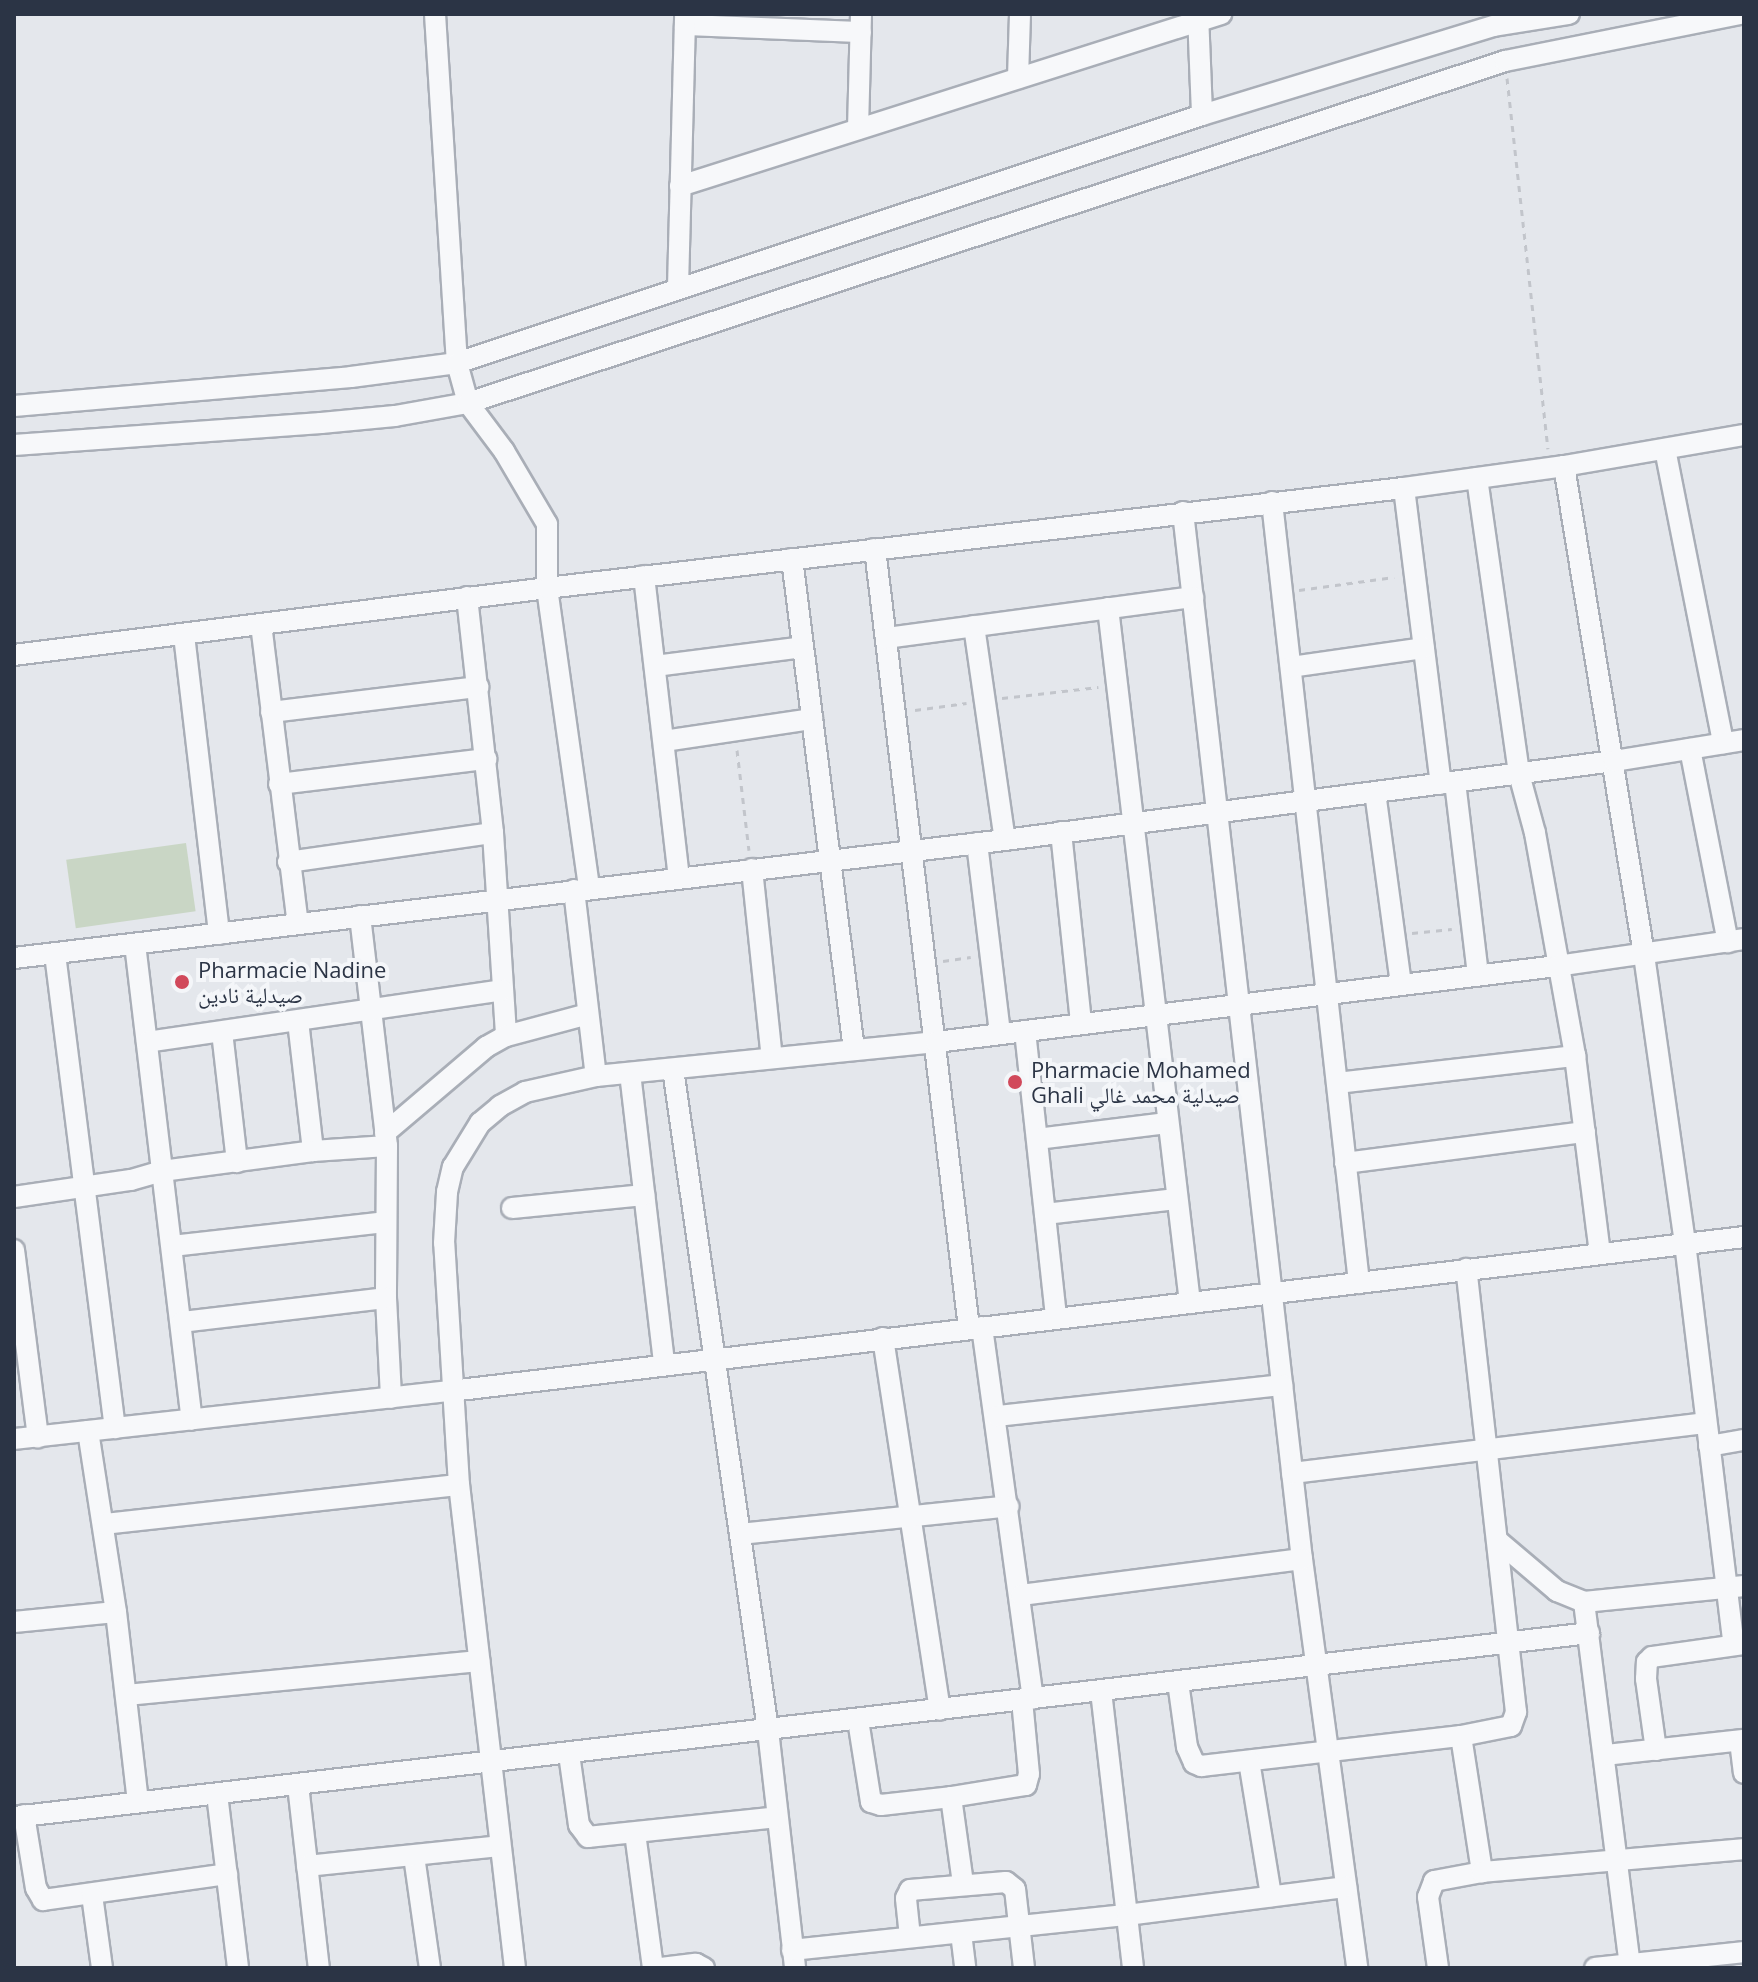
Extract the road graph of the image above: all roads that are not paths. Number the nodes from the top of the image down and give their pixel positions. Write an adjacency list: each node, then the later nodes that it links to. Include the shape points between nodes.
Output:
1 (435, 14): 16 (street)
2 (1020, 14): 11 (street)
3 (1221, 14): 6 (street)
4 (1569, 14): 8 (street)
5 (1740, 14): 10 (street)
6 (1198, 18): 11 (street); 12 (street)
7 (685, 20): 9 (street); 14 (street)
8 (1492, 20): 10 (street); 12 (street)
9 (861, 23): 13 (street)
10 (1505, 61): 17 (street)
11 (1018, 78): 13 (street)
12 (1202, 115): 15 (street)
13 (858, 129): 14 (street)
14 (680, 186): 15 (street)
15 (678, 287): 16 (street)
16 (457, 363): 17 (street); 18 (street)
17 (468, 403): 20 (street, via 321,423); 30 (street, via 547,524)
18 (14, 406)
19 (1744, 435): 21 (street)
20 (14, 445)
21 (1665, 449): 22 (street); 48 (street)
22 (1557, 467): 23 (street); 51 (street)
23 (1477, 478): 24 (street); 52 (street)
24 (1404, 488): 25 (street); 39 (street)
25 (1272, 502): 26 (street); 42 (street)
26 (1183, 512): 27 (street); 32 (street)
27 (875, 549): 28 (street); 37 (street)
28 (792, 559): 29 (street); 38 (street)
29 (644, 576): 30 (street); 41 (street)
30 (547, 588): 31 (street); 68 (street)
31 (467, 597): 34 (street); 43 (street)
32 (1193, 597): 33 (street); 57 (street)
33 (1108, 608): 35 (street); 58 (street)
34 (261, 624): 36 (street); 44 (street)
35 (974, 626): 37 (street); 61 (street)
36 (184, 635): 40 (street); 72 (street)
37 (886, 638): 63 (street)
38 (803, 647): 41 (street); 45 (street)
39 (1424, 648): 42 (street); 53 (street)
40 (14, 655)
41 (655, 666): 47 (street)
42 (1291, 667): 56 (street)
43 (478, 687): 44 (street); 50 (street)
44 (271, 712): 54 (street)
45 (812, 719): 47 (street); 64 (street)
46 (1744, 740): 48 (street)
47 (664, 741): 67 (street)
48 (1723, 743): 49 (street)
49 (1690, 749): 51 (street); 73 (street)
50 (486, 759): 54 (street); 60 (street)
51 (1614, 761): 52 (street); 76 (street)
52 (1519, 774): 53 (street); 78 (street, via 1535,833)
53 (1448, 783): 55 (street); 79 (street)
54 (279, 784): 65 (street)
55 (1375, 792): 56 (street); 80 (street)
56 (1307, 801): 57 (street); 82 (street)
57 (1217, 812): 58 (street); 83 (street)
58 (1134, 823): 59 (street); 86 (street)
59 (1061, 832): 61 (street); 88 (street)
60 (493, 833): 65 (street); 69 (street)
61 (1005, 840): 62 (street)
62 (977, 843): 63 (street); 91 (street)
63 (912, 851): 64 (street); 94 (street)
64 (830, 860): 66 (street); 95 (street)
65 (288, 862): 71 (street)
66 (752, 869): 67 (street); 97 (street)
67 (679, 878): 68 (street)
68 (581, 889): 69 (street); 85 (street)
69 (497, 899): 70 (street); 81 (street)
70 (360, 916): 71 (street); 84 (street)
71 (298, 924): 72 (street)
72 (219, 934): 74 (street)
73 (1736, 941): 76 (street)
74 (135, 944): 75 (street); 93 (street)
75 (55, 954): 77 (street); 110 (street)
76 (1644, 955): 78 (street); 118 (street)
77 (14, 958)
78 (1557, 966): 79 (street); 96 (street)
79 (1478, 976): 80 (street)
80 (1401, 984): 82 (street)
81 (502, 990): 84 (street); 92 (street)
82 (1326, 995): 83 (street); 101 (street)
83 (1240, 1004): 86 (street); 124 (street)
84 (371, 1010): 87 (street); 105 (street)
85 (588, 1014): 92 (street); 100 (street)
86 (1155, 1015): 88 (street); 102 (street)
87 (298, 1021): 90 (street); 106 (street)
88 (1081, 1023): 89 (street)
89 (1025, 1031): 91 (street); 104 (street)
90 (222, 1032): 93 (street); 107 (street)
91 (1000, 1034): 94 (street)
92 (506, 1036): 105 (street, via 467,1060)
93 (147, 1042): 109 (street)
94 (936, 1042): 95 (street); 129 (street)
95 (854, 1050): 97 (street)
96 (1575, 1056): 101 (street); 103 (street)
97 (772, 1058): 98 (street)
98 (673, 1069): 99 (street); 131 (street)
99 (630, 1073): 100 (street); 111 (street)
100 (596, 1076): 134 (street, via 525,1092 500,1106 473,1132 453,1167 444,1218)
101 (1337, 1083): 108 (street)
102 (1167, 1123): 104 (street); 113 (street)
103 (1585, 1132): 108 (street); 121 (street)
104 (1037, 1139): 115 (street)
105 (386, 1140): 106 (street); 116 (street)
106 (313, 1151): 107 (street)
107 (237, 1162): 109 (street)
108 (1345, 1163): 123 (street)
109 (162, 1171): 110 (street); 119 (street)
110 (83, 1187): 112 (street); 139 (street)
111 (644, 1195): 114 (street); 132 (street)
112 (14, 1197)
113 (1176, 1199): 115 (street); 126 (street)
114 (512, 1208)
115 (1045, 1214): 127 (street)
116 (385, 1222): 119 (street); 125 (street)
117 (1744, 1237): 118 (street)
118 (1685, 1243): 121 (street); 138 (street)
119 (172, 1246): 128 (street)
120 (14, 1250): 141 (street)
121 (1600, 1253): 122 (street)
122 (1466, 1269): 123 (street); 145 (street)
123 (1359, 1283): 124 (street)
124 (1273, 1293): 126 (street); 133 (street)
125 (386, 1298): 128 (street); 135 (street)
126 (1190, 1303): 127 (street)
127 (1056, 1318): 129 (street)
128 (182, 1322): 137 (street)
129 (976, 1328): 130 (street); 136 (street)
130 (883, 1338): 131 (street); 149 (street)
131 (714, 1358): 132 (street); 151 (street)
132 (664, 1364): 134 (street)
133 (1282, 1385): 136 (street); 146 (street)
134 (451, 1391): 135 (street); 147 (street)
135 (391, 1398): 137 (street)
136 (997, 1416): 148 (street)
137 (192, 1420): 139 (street)
138 (1705, 1423): 144 (street); 145 (street)
139 (115, 1428): 140 (street)
140 (88, 1431): 141 (street); 150 (street)
141 (38, 1437): 142 (street)
142 (14, 1439)
143 (1744, 1440): 144 (street)
144 (1709, 1446): 154 (street)
145 (1487, 1450): 146 (street); 152 (street)
146 (1292, 1473): 153 (street)
147 (459, 1485): 150 (street); 162 (street)
148 (1009, 1506): 149 (street); 155 (street)
149 (910, 1515): 151 (street); 168 (street)
150 (104, 1524): 157 (street)
151 (740, 1534): 170 (street)
152 (1497, 1540): 156 (street, via 1557,1591); 160 (street)
153 (1302, 1559): 155 (street); 163 (street)
154 (1735, 1587): 156 (street); 161 (street)
155 (1021, 1595): 167 (street)
156 (1584, 1602): 159 (street)
157 (116, 1612): 158 (street); 166 (street)
158 (14, 1622)
159 (1589, 1633): 160 (street); 176 (street)
160 (1506, 1643): 163 (street); 171 (street, via 1515,1720 1506,1729)
161 (1739, 1644): 174 (street, via 1660,1654 1647,1662)
162 (479, 1661): 166 (street); 178 (street)
163 (1315, 1666): 164 (street); 173 (street)
164 (1178, 1682): 165 (street); 177 (street, via 1194,1763)
165 (1101, 1691): 167 (street); 198 (street)
166 (126, 1695): 183 (street)
167 (1028, 1700): 168 (street); 182 (street, via 1026,1785)
168 (940, 1710): 169 (street)
169 (858, 1720): 170 (street); 182 (street, via 871,1802 888,1805)
170 (768, 1730): 175 (street); 185 (street)
171 (1461, 1736): 173 (street); 192 (street)
172 (1742, 1741): 174 (street); 179 (street)
173 (1326, 1750): 177 (street); 195 (street)
174 (1656, 1750): 176 (street)
175 (569, 1754): 178 (street); 186 (street, via 583,1835)
176 (1605, 1755): 190 (street)
177 (1249, 1761): 197 (street)
178 (490, 1763): 180 (street); 187 (street)
179 (1744, 1773)
180 (298, 1785): 181 (street); 191 (street)
181 (217, 1794): 183 (street); 193 (street)
182 (951, 1797): 194 (street)
183 (138, 1802): 184 (street)
184 (19, 1816): 196 (street, via 38,1896 50,1901)
185 (777, 1817): 186 (street); 203 (street)
186 (635, 1833): 211 (street)
187 (499, 1846): 189 (street); 210 (street)
188 (1744, 1849): 190 (street)
189 (414, 1856): 191 (street); 209 (street)
190 (1618, 1859): 192 (street); 205 (street)
191 (307, 1866): 208 (street)
192 (1482, 1872): 218 (street, via 1441,1878 1429,1887)
193 (227, 1874): 196 (street); 207 (street)
194 (963, 1884): 199 (street, via 1010,1884); 201 (street, via 906,1893)
195 (1346, 1887): 197 (street); 217 (street)
196 (92, 1895): 206 (street)
197 (1271, 1896): 198 (street)
198 (1127, 1915): 199 (street); 216 (street)
199 (1020, 1927): 200 (street); 215 (street)
200 (961, 1933): 201 (street); 214 (street)
201 (910, 1937): 203 (street)
202 (1744, 1952): 204 (street)
203 (794, 1959)
204 (1684, 1963): 205 (street)
205 (1630, 1964): 219 (street)
206 (102, 1968)
207 (238, 1968)
208 (319, 1968)
209 (430, 1968)
210 (515, 1968)
211 (653, 1968)
212 (661, 1968): 213 (street)
213 (704, 1968)
214 (965, 1968)
215 (1024, 1968)
216 (1133, 1968)
217 (1357, 1968)
218 (1438, 1968)
219 (1602, 1968)

